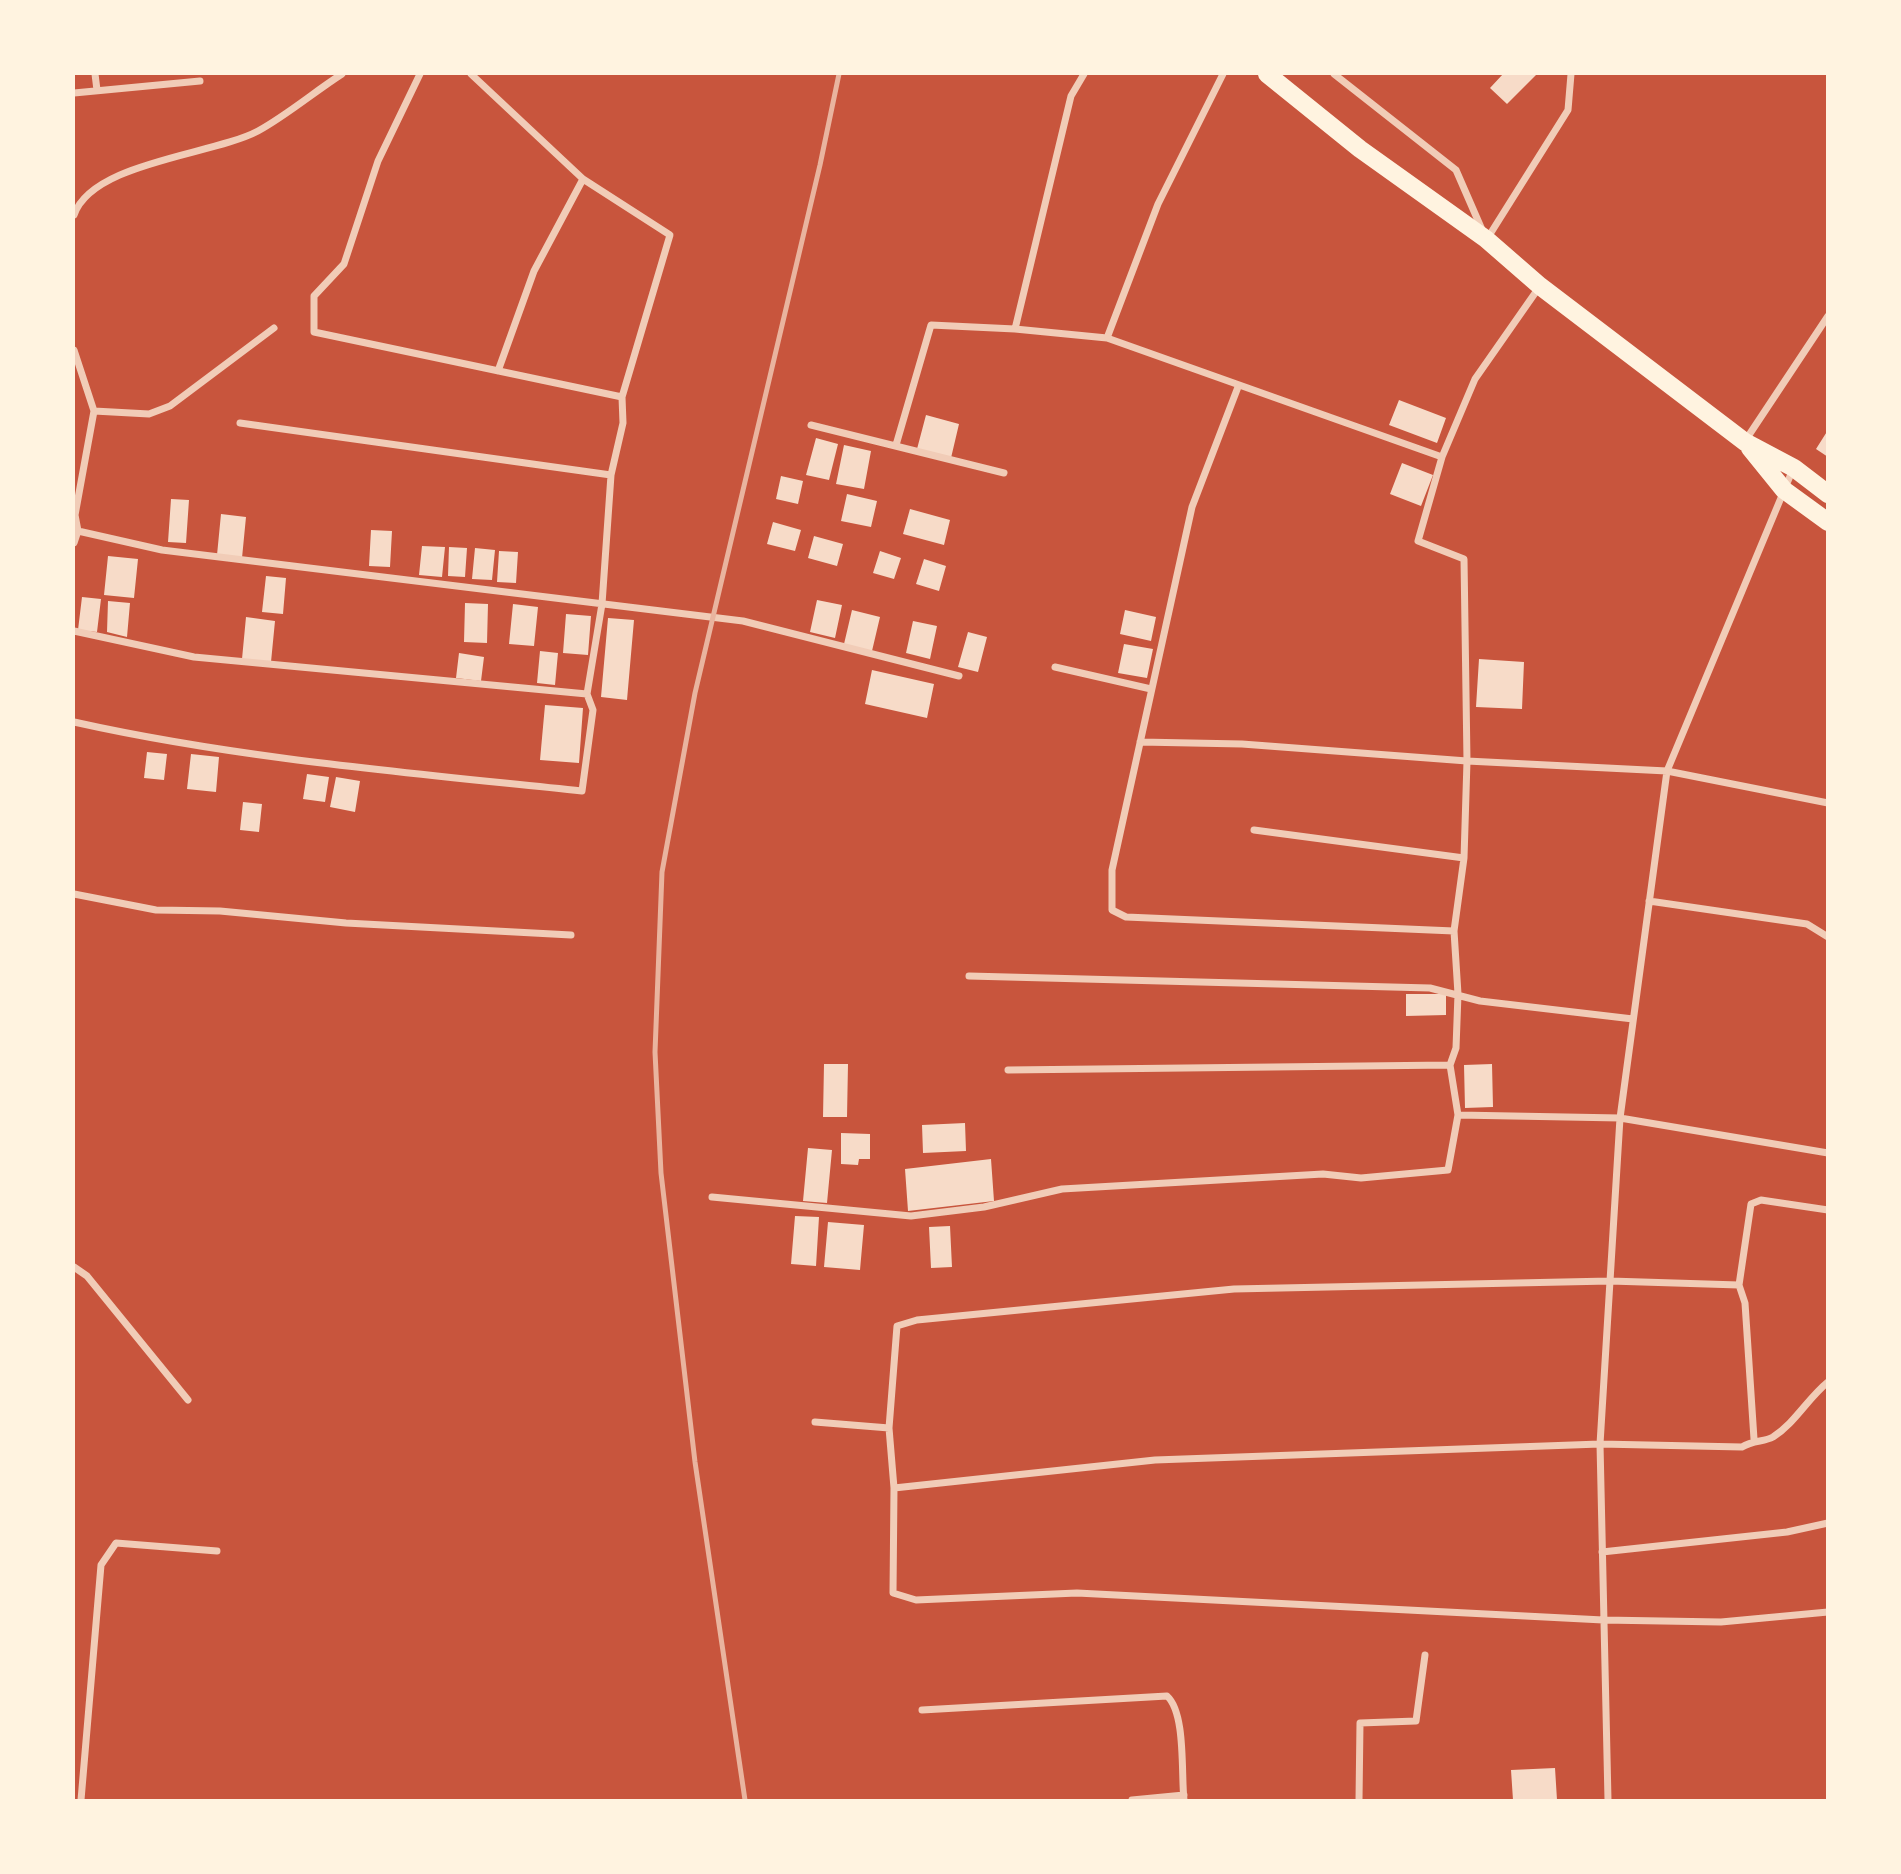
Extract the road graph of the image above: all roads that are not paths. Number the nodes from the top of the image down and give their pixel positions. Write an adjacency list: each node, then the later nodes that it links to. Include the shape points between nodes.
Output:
1 (95, 74): 11 (street)
2 (342, 74): 14 (street, via 256,132 151,163)
3 (420, 74): 23 (street, via 378,161 344,264 314,296 314,332)
4 (471, 74): 13 (street)
5 (1084, 74): 20 (street, via 1071,96)
6 (1223, 74): 21 (street, via 1158,204)
7 (1267, 74): 16 (highway, via 1360,149)
8 (1334, 74): 16 (street, via 1456,170)
9 (1571, 74): 16 (street, via 1568,110)
10 (200, 81): 11 (street)
11 (97, 90): 12 (street)
12 (74, 93)
13 (583, 179): 23 (street, via 534,271); 25 (street, via 670,235)
14 (76, 199): 15 (street)
15 (74, 215)
16 (1486, 239): 17 (highway)
17 (1540, 286): 29 (highway); 31 (street, via 1475,379)
18 (1828, 316): 29 (street)
19 (274, 328): 26 (street, via 170,406 149,414)
20 (1015, 329): 21 (street); 30 (street, via 931,324)
21 (1107, 338): 24 (street)
22 (74, 350): 26 (street)
23 (498, 371): 25 (street)
24 (1238, 387): 31 (street); 44 (street, via 1192,507)
25 (622, 397): 34 (street, via 623,423)
26 (94, 411): 38 (street, via 75,515)
27 (240, 424): 34 (street)
28 (811, 425): 30 (street)
29 (1745, 442): 32 (highway); 35 (highway)
30 (897, 445): 33 (street)
31 (1442, 457): 48 (street, via 1418,541 1464,559)
32 (1794, 468): 35 (street); 36 (highway)
33 (1004, 473)
34 (611, 475): 40 (street)
35 (1784, 490): 37 (highway); 49 (street)
36 (1828, 494)
37 (1828, 522)
38 (78, 531): 39 (street); 40 (street, via 162,550)
39 (74, 543)
40 (602, 604): 43 (street, via 743,621); 45 (street)
41 (74, 631): 45 (street, via 194,657)
42 (1055, 667): 44 (street)
43 (959, 676)
44 (1151, 689): 47 (street)
45 (587, 694): 46 (street, via 593,710 582,791 335,765)
46 (74, 722)
47 (1140, 741): 48 (street); 55 (street, via 1112,870 1112,910 1126,918)
48 (1467, 761): 49 (street); 52 (street)
49 (1667, 771): 50 (street); 54 (street)
50 (1828, 803)
51 (1254, 830): 52 (street)
52 (1464, 858): 55 (street)
53 (74, 894): 56 (street, via 156,910)
54 (1649, 901): 57 (street, via 1807,924); 60 (street)
55 (1454, 931): 59 (street)
56 (571, 936)
57 (1828, 937)
58 (969, 976): 59 (street, via 1430,988)
59 (1458, 994): 60 (street, via 1480,1001); 61 (street, via 1456,1048)
60 (1633, 1019): 64 (street)
61 (1450, 1065): 62 (street); 63 (street)
62 (1008, 1070)
63 (1458, 1115): 64 (street); 66 (street, via 1448,1170 1361,1178 1323,1174 1062,1189 984,1207 911,1216)
64 (1620, 1118): 65 (street); 69 (street)
65 (1828, 1153)
66 (712, 1196)
67 (1828, 1210): 70 (street, via 1761,1200 1751,1204)
68 (74, 1267): 72 (street, via 87,1276)
69 (1610, 1281): 70 (street); 74 (street, via 1234,1289 916,1320 897,1326); 76 (street)
70 (1739, 1285): 75 (street, via 1745,1303)
71 (1828, 1382): 75 (street, via 1771,1438)
72 (188, 1400)
73 (815, 1422): 74 (street)
74 (890, 1428): 77 (street)
75 (1754, 1439): 76 (street, via 1742,1447)
76 (1600, 1444): 77 (street, via 1155,1460); 80 (street)
77 (894, 1488): 82 (street, via 893,1593 916,1600 1077,1593)
78 (1828, 1523): 80 (street, via 1787,1532)
79 (217, 1551): 86 (street, via 116,1543 101,1565)
80 (1602, 1552): 82 (street)
81 (1828, 1612): 82 (street, via 1721,1622)
82 (1603, 1620): 89 (street)
83 (1425, 1655): 88 (street, via 1416,1721 1360,1723)
84 (922, 1710): 85 (street, via 1167,1696 1174,1702 1178,1719)
85 (1184, 1798): 87 (street)
86 (81, 1801)
87 (1132, 1801)
88 (1359, 1801)
89 (1608, 1801)

